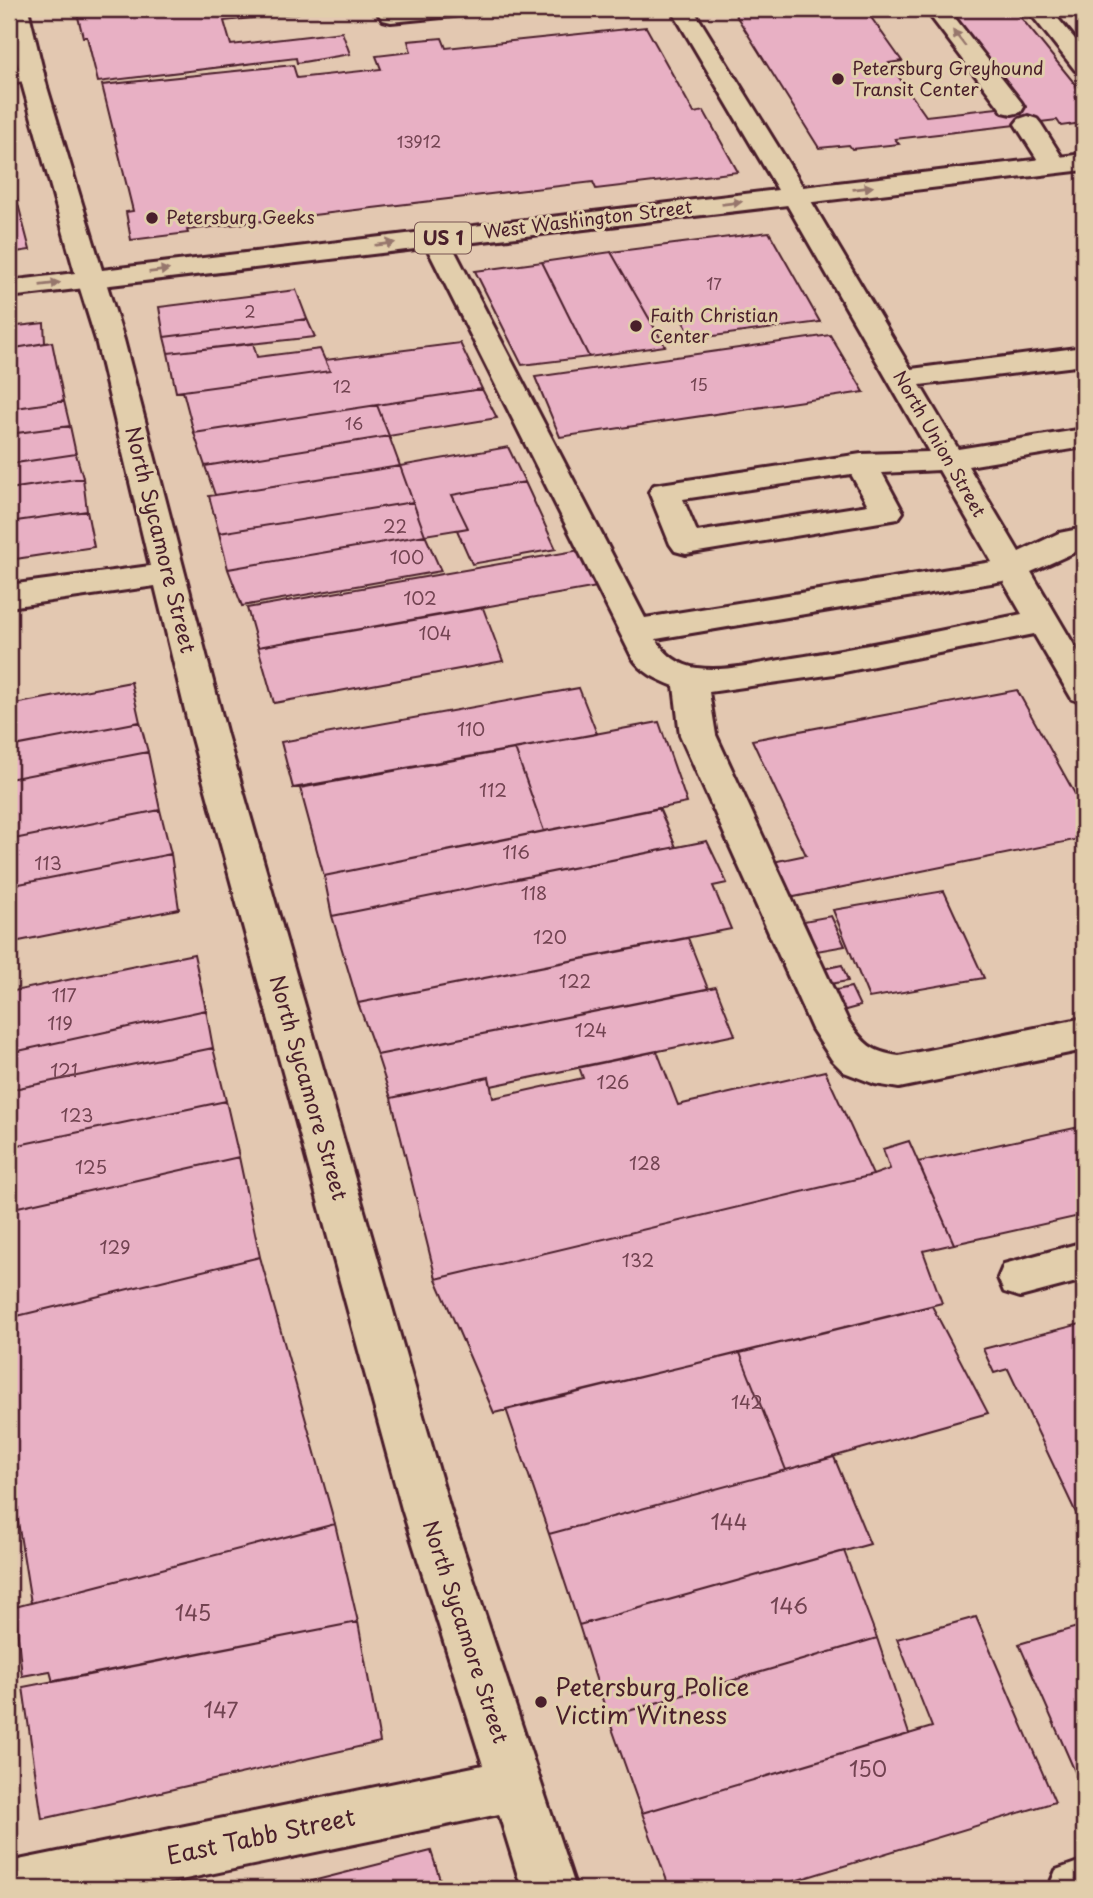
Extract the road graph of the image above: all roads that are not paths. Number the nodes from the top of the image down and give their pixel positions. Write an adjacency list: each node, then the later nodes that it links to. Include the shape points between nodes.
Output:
1 (16, 9): 8 (street, North Sycamore Street)
2 (453, 9): 6 (street)
3 (682, 9): 11 (street, North Union Street)
4 (936, 9): 10 (street, one-way to 4)
5 (1038, 9): 7 (street)
6 (391, 15)
7 (1084, 65)
8 (20, 75): 13 (street, North Sycamore Street)
9 (1084, 162): 10 (street, West Washington Street / US 1)
10 (1054, 165): 11 (street, West Washington Street / US 1, one-way to 10)
11 (795, 196): 12 (street, West Washington Street / US 1, one-way to 11); 16 (street, North Union Street)
12 (435, 238): 13 (street, West Washington Street / US 1, one-way to 12); 25 (street)
13 (91, 279): 14 (street, US 1, one-way to 13); 22 (street, North Sycamore Street)
14 (9, 289)
15 (1084, 356): 16 (street)
16 (901, 379): 18 (street, North Union Street)
17 (1084, 438): 18 (street)
18 (948, 459): 19 (street, via 894,465); 21 (street, North Union Street)
19 (861, 463): 19 (street, via 691,488 665,492 686,544 887,512)
20 (1084, 538): 21 (street, via 1070,540)
21 (1011, 569): 24 (street, North Union Street); 25 (street)
22 (168, 574): 23 (street); 31 (street, North Sycamore Street, via 422,1496)
23 (9, 596)
24 (1042, 621): 26 (street, via 834,663 719,681); 27 (street, North Union Street)
25 (635, 631): 26 (street, via 649,657)
26 (690, 678): 28 (street, via 698,735 832,1029 850,1056 871,1069 899,1072)
27 (1084, 691)
28 (1084, 1034)
29 (1084, 1261): 30 (street)
30 (1020, 1278)
31 (514, 1785): 33 (street, East Tabb Street); 34 (street, North Sycamore Street)
32 (1084, 1887): 35 (street)
33 (9, 1889)
34 (549, 1889)
35 (1075, 1889)

